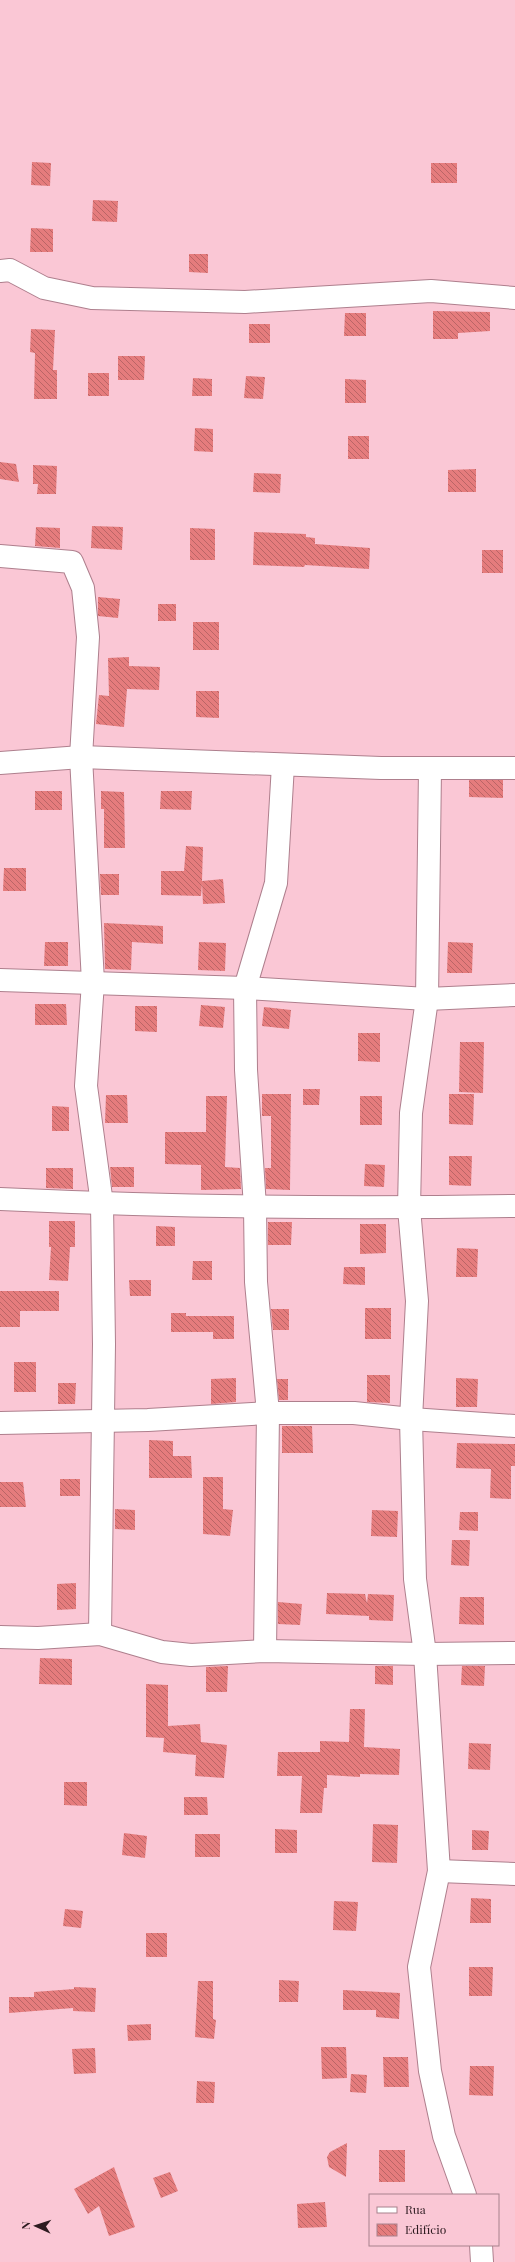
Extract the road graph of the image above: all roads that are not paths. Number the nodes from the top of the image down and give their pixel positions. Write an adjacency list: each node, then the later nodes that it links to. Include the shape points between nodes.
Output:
1 (0, 270): 2 (street, via 10,270 44,288 92,298 245,302 431,291)
2 (515, 298)
3 (0, 556): 4 (street, via 72,562 83,588 88,637)
4 (81, 757): 5 (street); 6 (street); 10 (street)
5 (0, 763)
6 (283, 765): 8 (street); 11 (street, via 276,883)
7 (515, 768): 8 (street)
8 (430, 769): 13 (street)
9 (0, 980): 10 (street)
10 (93, 982): 11 (street); 15 (street, via 86,1086)
11 (245, 988): 13 (street); 17 (street, via 246,1070)
12 (515, 994): 13 (street)
13 (428, 999): 18 (street, via 411,1113)
14 (0, 1199): 15 (street)
15 (102, 1204): 17 (street); 21 (street)
16 (515, 1206): 18 (street)
17 (255, 1207): 18 (street); 19 (street, via 256,1282)
18 (408, 1208): 20 (street, via 417,1301)
19 (268, 1413): 20 (street, via 354,1413); 21 (street); 26 (street)
20 (411, 1419): 23 (street); 28 (street, via 415,1579)
21 (102, 1421): 22 (street); 24 (street)
22 (0, 1423)
23 (515, 1426)
24 (100, 1634): 25 (street, via 38,1638); 26 (street, via 162,1652 191,1655)
25 (0, 1637)
26 (265, 1651): 28 (street)
27 (515, 1653): 28 (street)
28 (425, 1654): 29 (street)
29 (439, 1871): 30 (street); 31 (street, via 419,1968 430,2071 444,2136)
30 (515, 1874)
31 (465, 2194)
32 (481, 2246): 33 (street)
33 (482, 2262)

